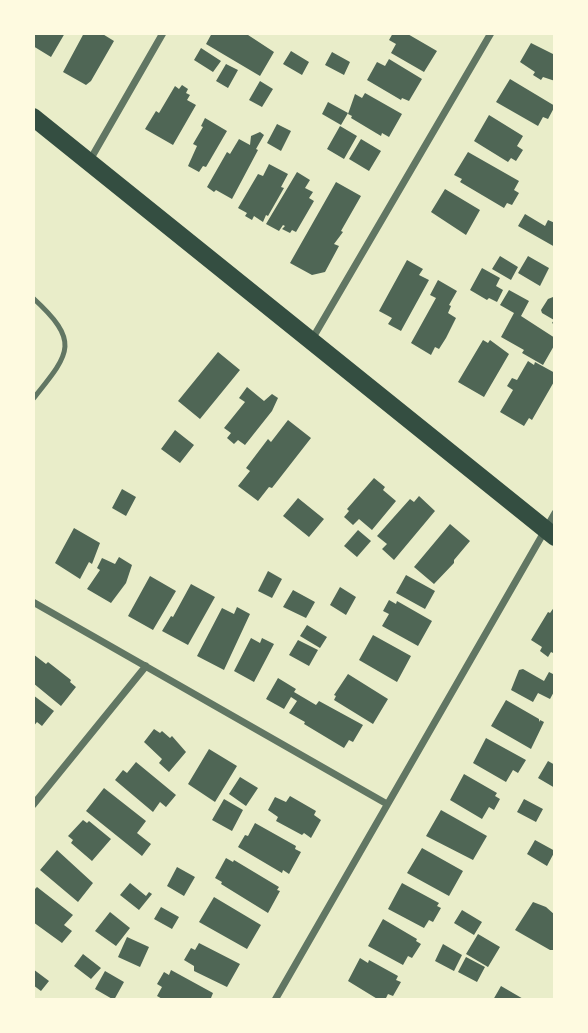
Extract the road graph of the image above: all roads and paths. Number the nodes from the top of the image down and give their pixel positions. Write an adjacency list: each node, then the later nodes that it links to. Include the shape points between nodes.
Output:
1 (163, 33): 4 (street)
2 (491, 33): 6 (street)
3 (33, 117): 4 (main road)
4 (89, 162): 6 (main road)
5 (33, 298): 7 (lane, via 57,322 66,341 65,356)
6 (311, 341): 9 (main road)
7 (33, 399)
8 (555, 513): 9 (street)
9 (550, 533): 13 (street)
10 (33, 602): 11 (street)
11 (146, 666): 12 (street); 13 (street)
12 (33, 804)
13 (387, 804): 14 (street)
14 (275, 1000)

